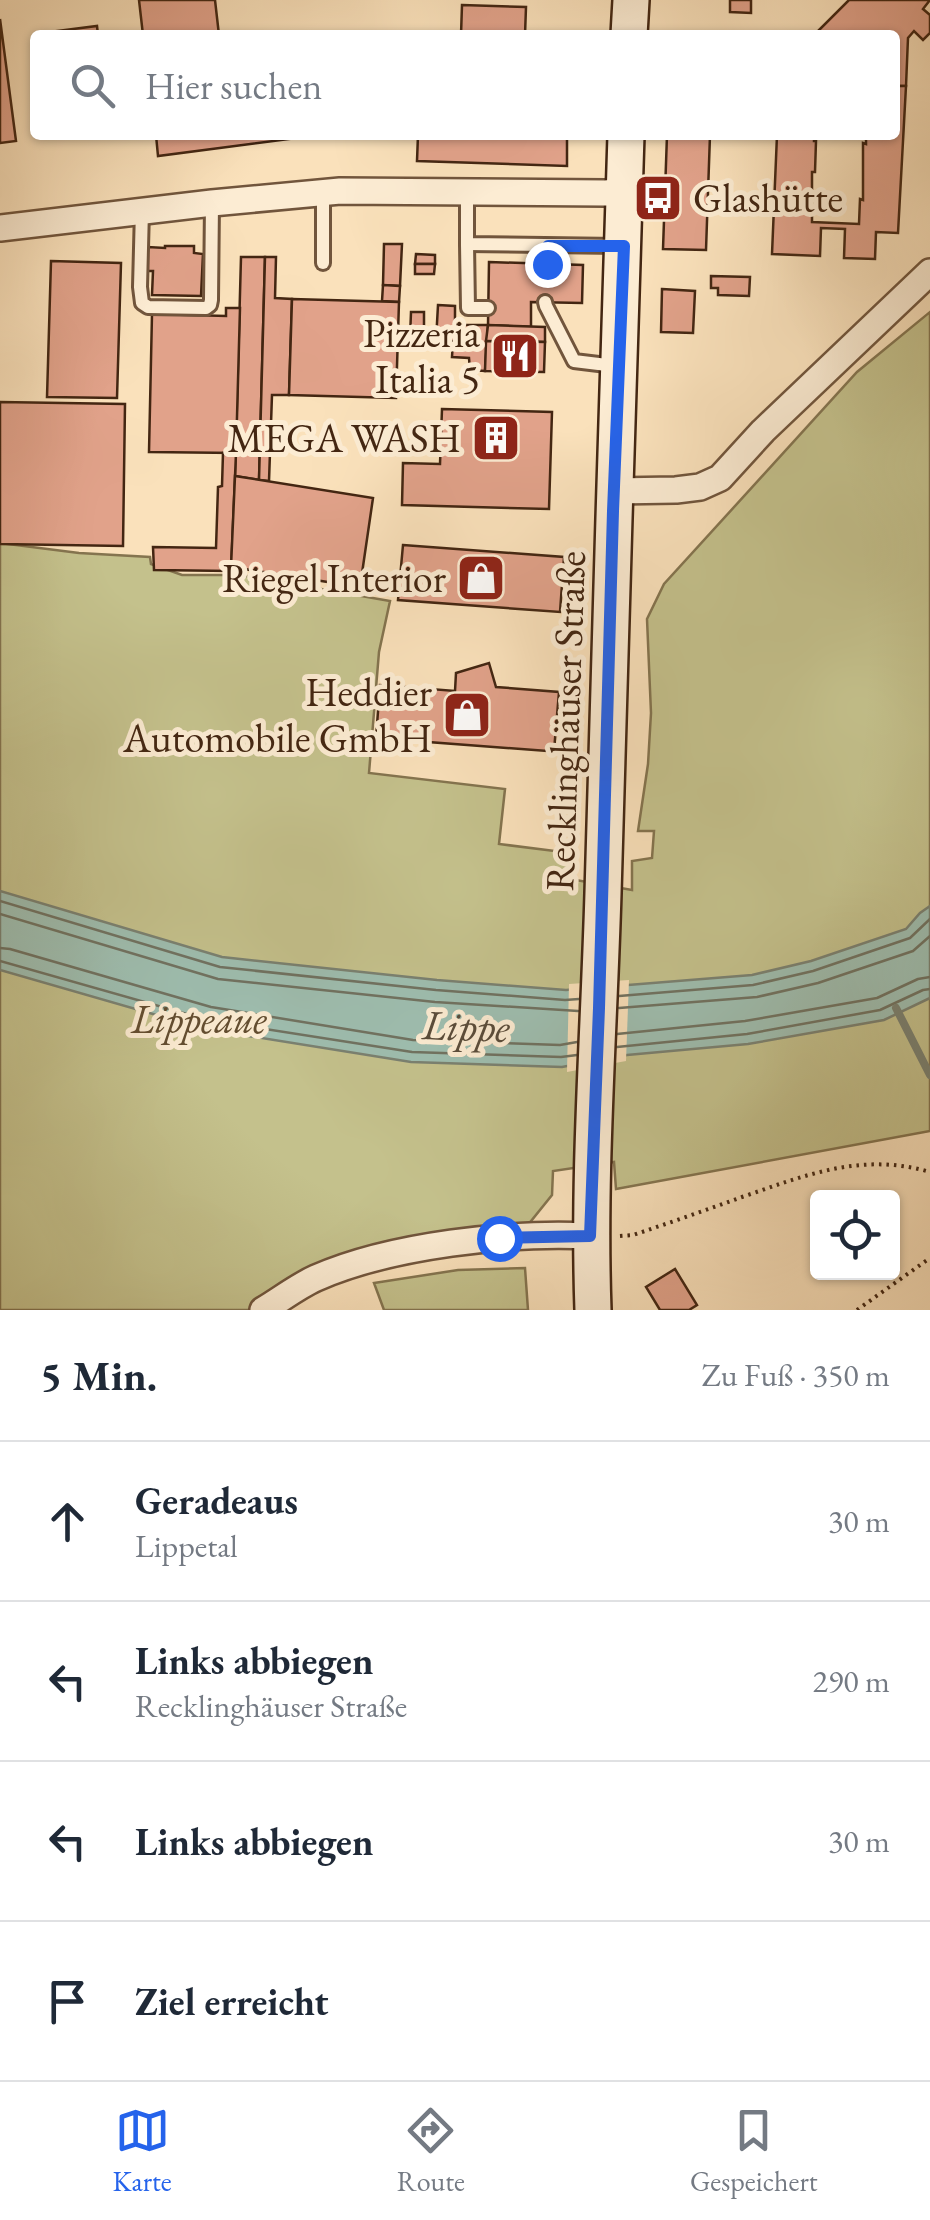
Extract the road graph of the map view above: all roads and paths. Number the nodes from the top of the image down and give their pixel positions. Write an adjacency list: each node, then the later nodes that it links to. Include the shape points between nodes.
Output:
1 (631, 0): 2 (main road)
2 (629, 30)
3 (626, 140): 4 (main road, Recklinghäuser Straße)
4 (624, 191): 6 (street); 12 (main road, Recklinghäuser Straße)
5 (323, 192): 6 (street); 7 (street); 13 (lane)
6 (467, 194): 10 (lane)
7 (212, 203): 8 (street); 8 (lane, via 206,308 142,303)
8 (142, 210): 9 (street)
9 (0, 228)
10 (468, 244): 11 (lane); 16 (lane, via 468,308)
11 (548, 246): 12 (lane); 14 (lane)
12 (624, 246): 18 (main road, Recklinghäuser Straße)
13 (322, 263)
14 (547, 264)
15 (930, 272): 19 (street, via 720,478 676,490)
16 (488, 308)
17 (531, 310): 18 (lane, via 546,306 574,361)
18 (618, 366): 19 (main road, Recklinghäuser Straße)
19 (614, 490): 21 (main road, Recklinghäuser Straße)
20 (930, 1172): 21 (path, via 860,1164 829,1169 633,1236)
21 (590, 1236): 23 (street, via 499,1238 401,1252 315,1279); 24 (main road, Recklinghäuser Straße)
22 (930, 1258): 25 (path)
23 (263, 1310)
24 (593, 1310)
25 (857, 1310)

